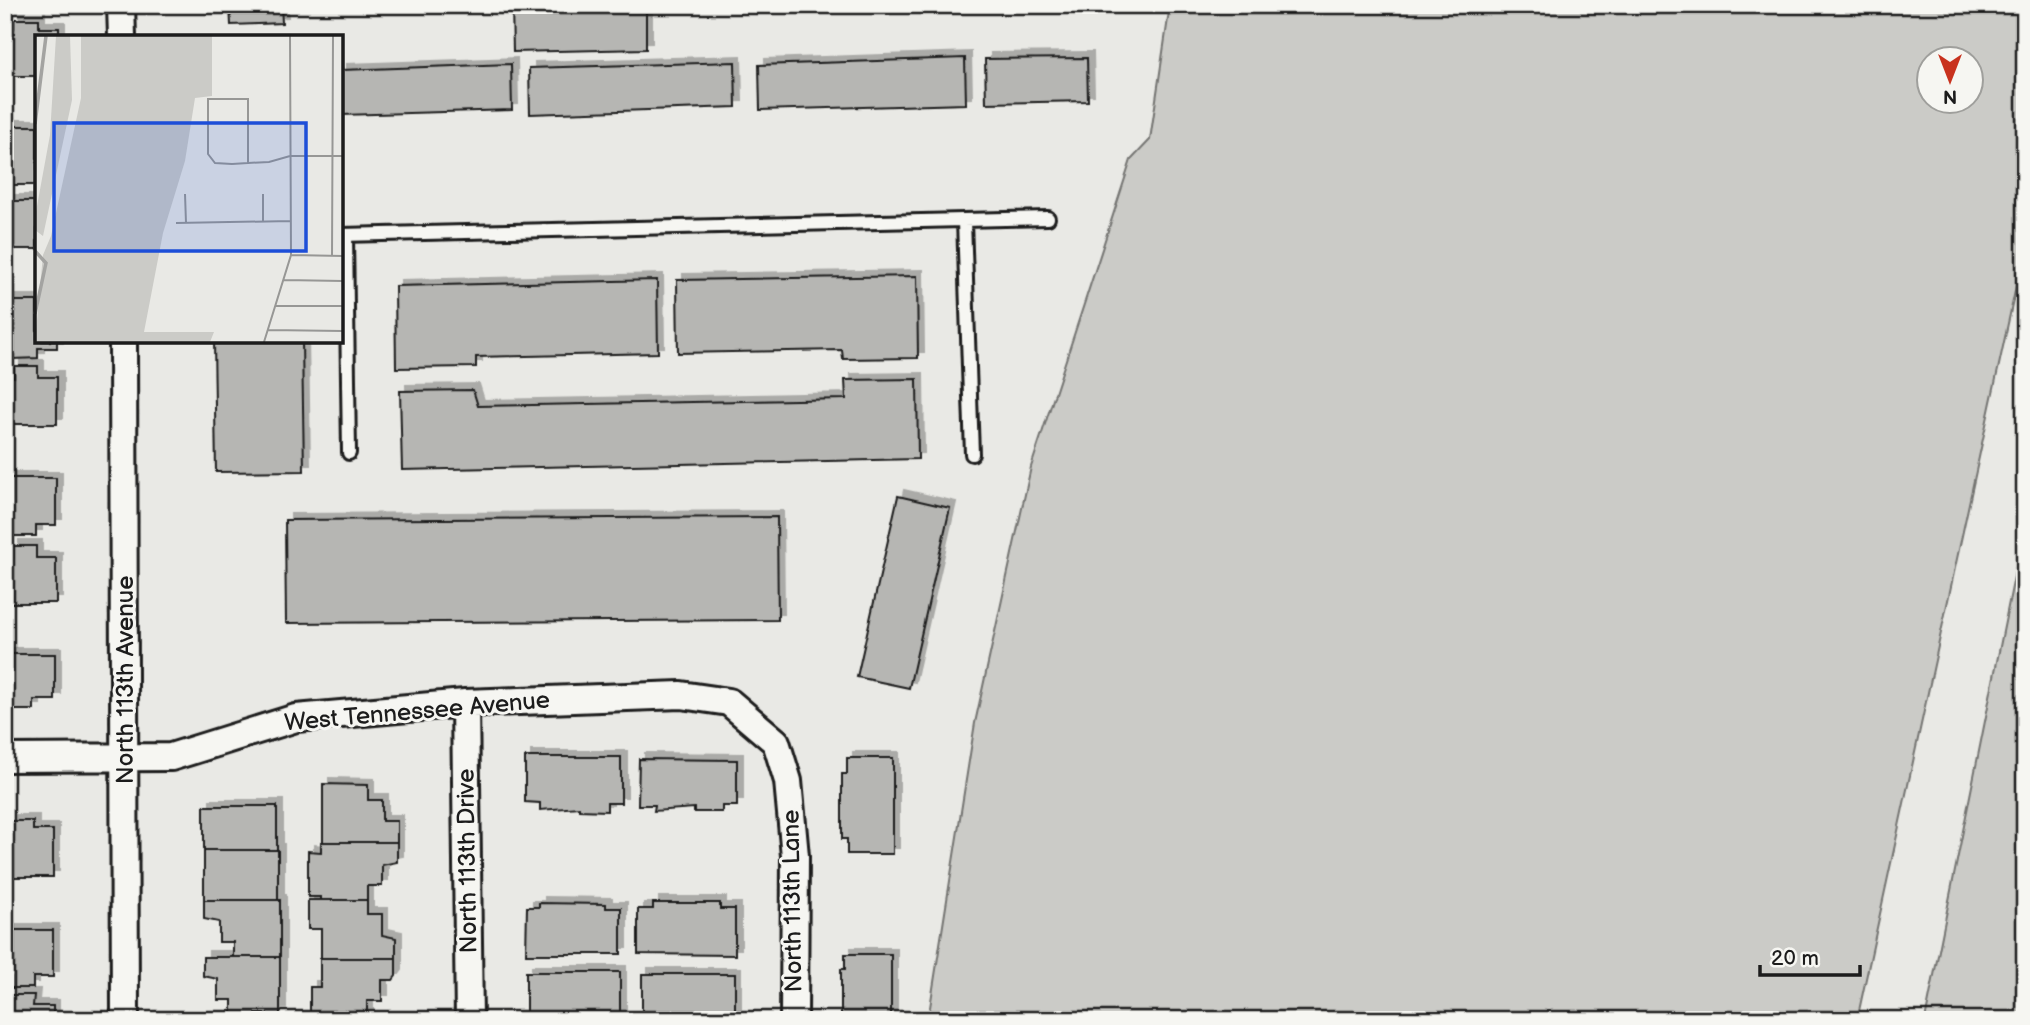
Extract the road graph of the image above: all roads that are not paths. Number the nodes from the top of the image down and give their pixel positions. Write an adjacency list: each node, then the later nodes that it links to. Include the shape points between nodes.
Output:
1 (121, 5): 2 (street)
2 (122, 35)
3 (1048, 218): 4 (lane)
4 (964, 221): 5 (lane); 8 (lane)
5 (344, 235): 7 (lane)
6 (123, 343): 12 (street, North 113th Avenue)
7 (349, 453)
8 (972, 454)
9 (465, 703): 10 (street, West Tennessee Avenue, via 681,695 729,702); 12 (street, West Tennessee Avenue, via 296,718 171,757); 14 (street, North 113th Drive)
10 (776, 742): 15 (street, North 113th Lane, via 788,781 795,856)
11 (5, 758): 12 (street, West Tennessee Avenue)
12 (125, 760): 13 (street, North 113th Avenue)
13 (125, 1020)
14 (469, 1020)
15 (794, 1020)

